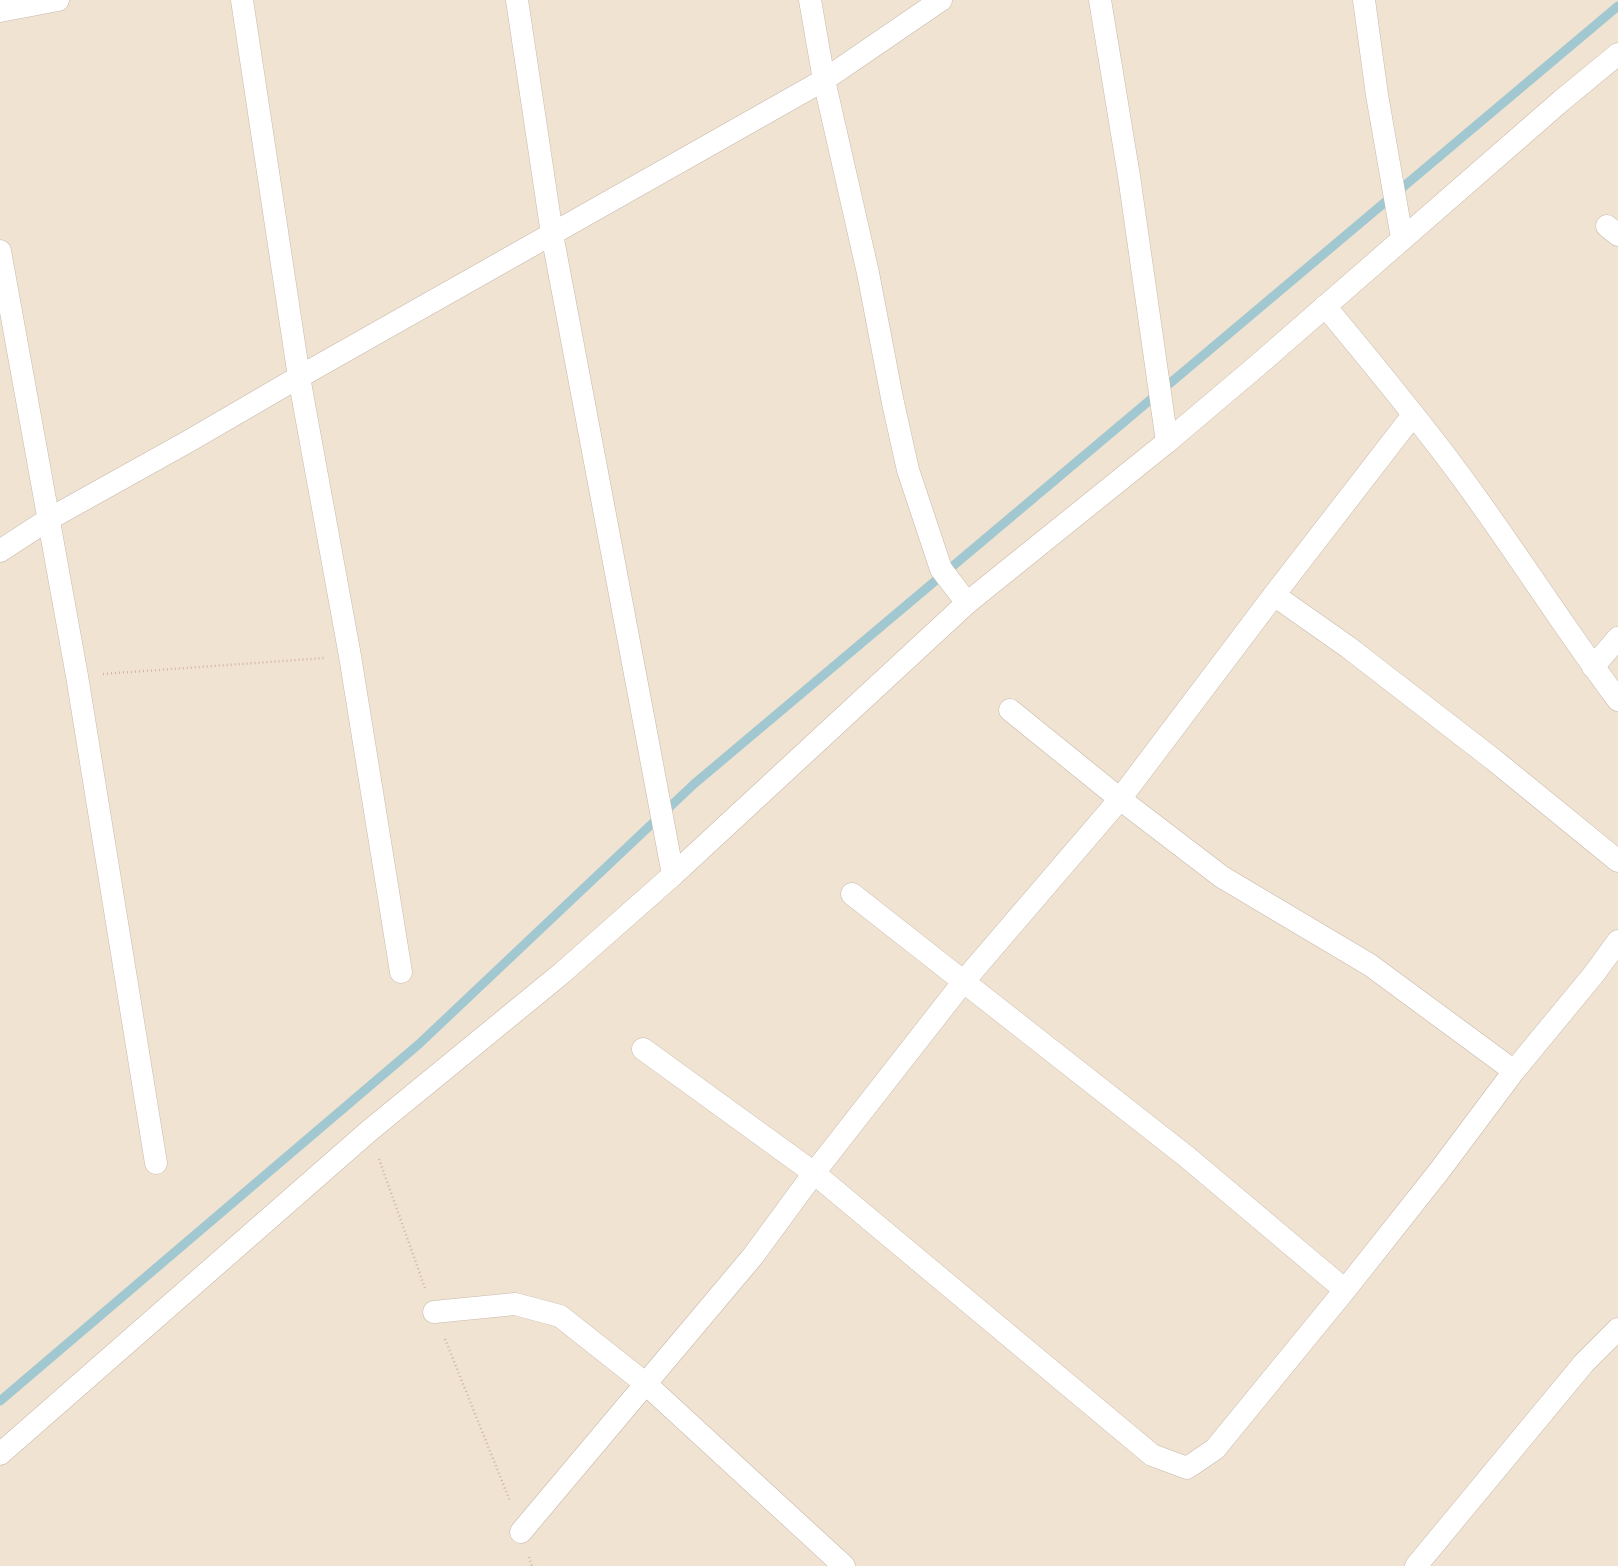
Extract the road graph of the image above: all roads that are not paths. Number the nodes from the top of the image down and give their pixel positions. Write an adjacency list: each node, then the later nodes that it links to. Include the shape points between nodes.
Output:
1 (58, 0): 8 (street)
2 (242, 0): 15 (street)
3 (517, 0): 11 (street)
4 (810, 0): 10 (street)
5 (941, 0): 10 (street)
6 (1100, 0): 17 (street, via 1130,184)
7 (1364, 0): 12 (street, via 1377,95)
8 (0, 10)
9 (1618, 54): 12 (street)
10 (824, 80): 11 (street); 21 (street, via 868,273 908,470 940,569)
11 (552, 234): 15 (street); 28 (street)
12 (1402, 238): 14 (street)
13 (0, 251): 18 (street)
14 (1325, 306): 16 (street); 17 (street)
15 (299, 377): 18 (street); 31 (street, via 350,656)
16 (1413, 415): 20 (street); 23 (street, via 1454,467)
17 (1167, 442): 21 (street)
18 (49, 519): 19 (street); 35 (street)
19 (0, 551)
20 (1274, 594): 26 (street); 27 (street, via 1348,647 1494,760)
21 (967, 603): 28 (street)
22 (1618, 638): 23 (street)
23 (1593, 667): 24 (street)
24 (1618, 700)
25 (1010, 710): 26 (street)
26 (1120, 799): 32 (street); 34 (street, via 1222,877 1370,965)
27 (1618, 861)
28 (673, 875): 41 (street, via 562,973 369,1131)
29 (852, 894): 32 (street)
30 (1618, 941): 34 (street)
31 (401, 972)
32 (964, 981): 36 (street); 37 (street, via 1187,1157)
33 (643, 1049): 36 (street)
34 (1514, 1071): 37 (street)
35 (156, 1163)
36 (814, 1173): 37 (street, via 1152,1455 1187,1468 1215,1449); 40 (street, via 753,1256)
37 (1345, 1290)
38 (434, 1312): 40 (street, via 515,1304 560,1316)
39 (1618, 1329): 44 (street, via 1584,1363)
40 (646, 1384): 42 (street); 43 (street)
41 (0, 1454)
42 (521, 1532)
43 (844, 1566)
44 (1416, 1566)

